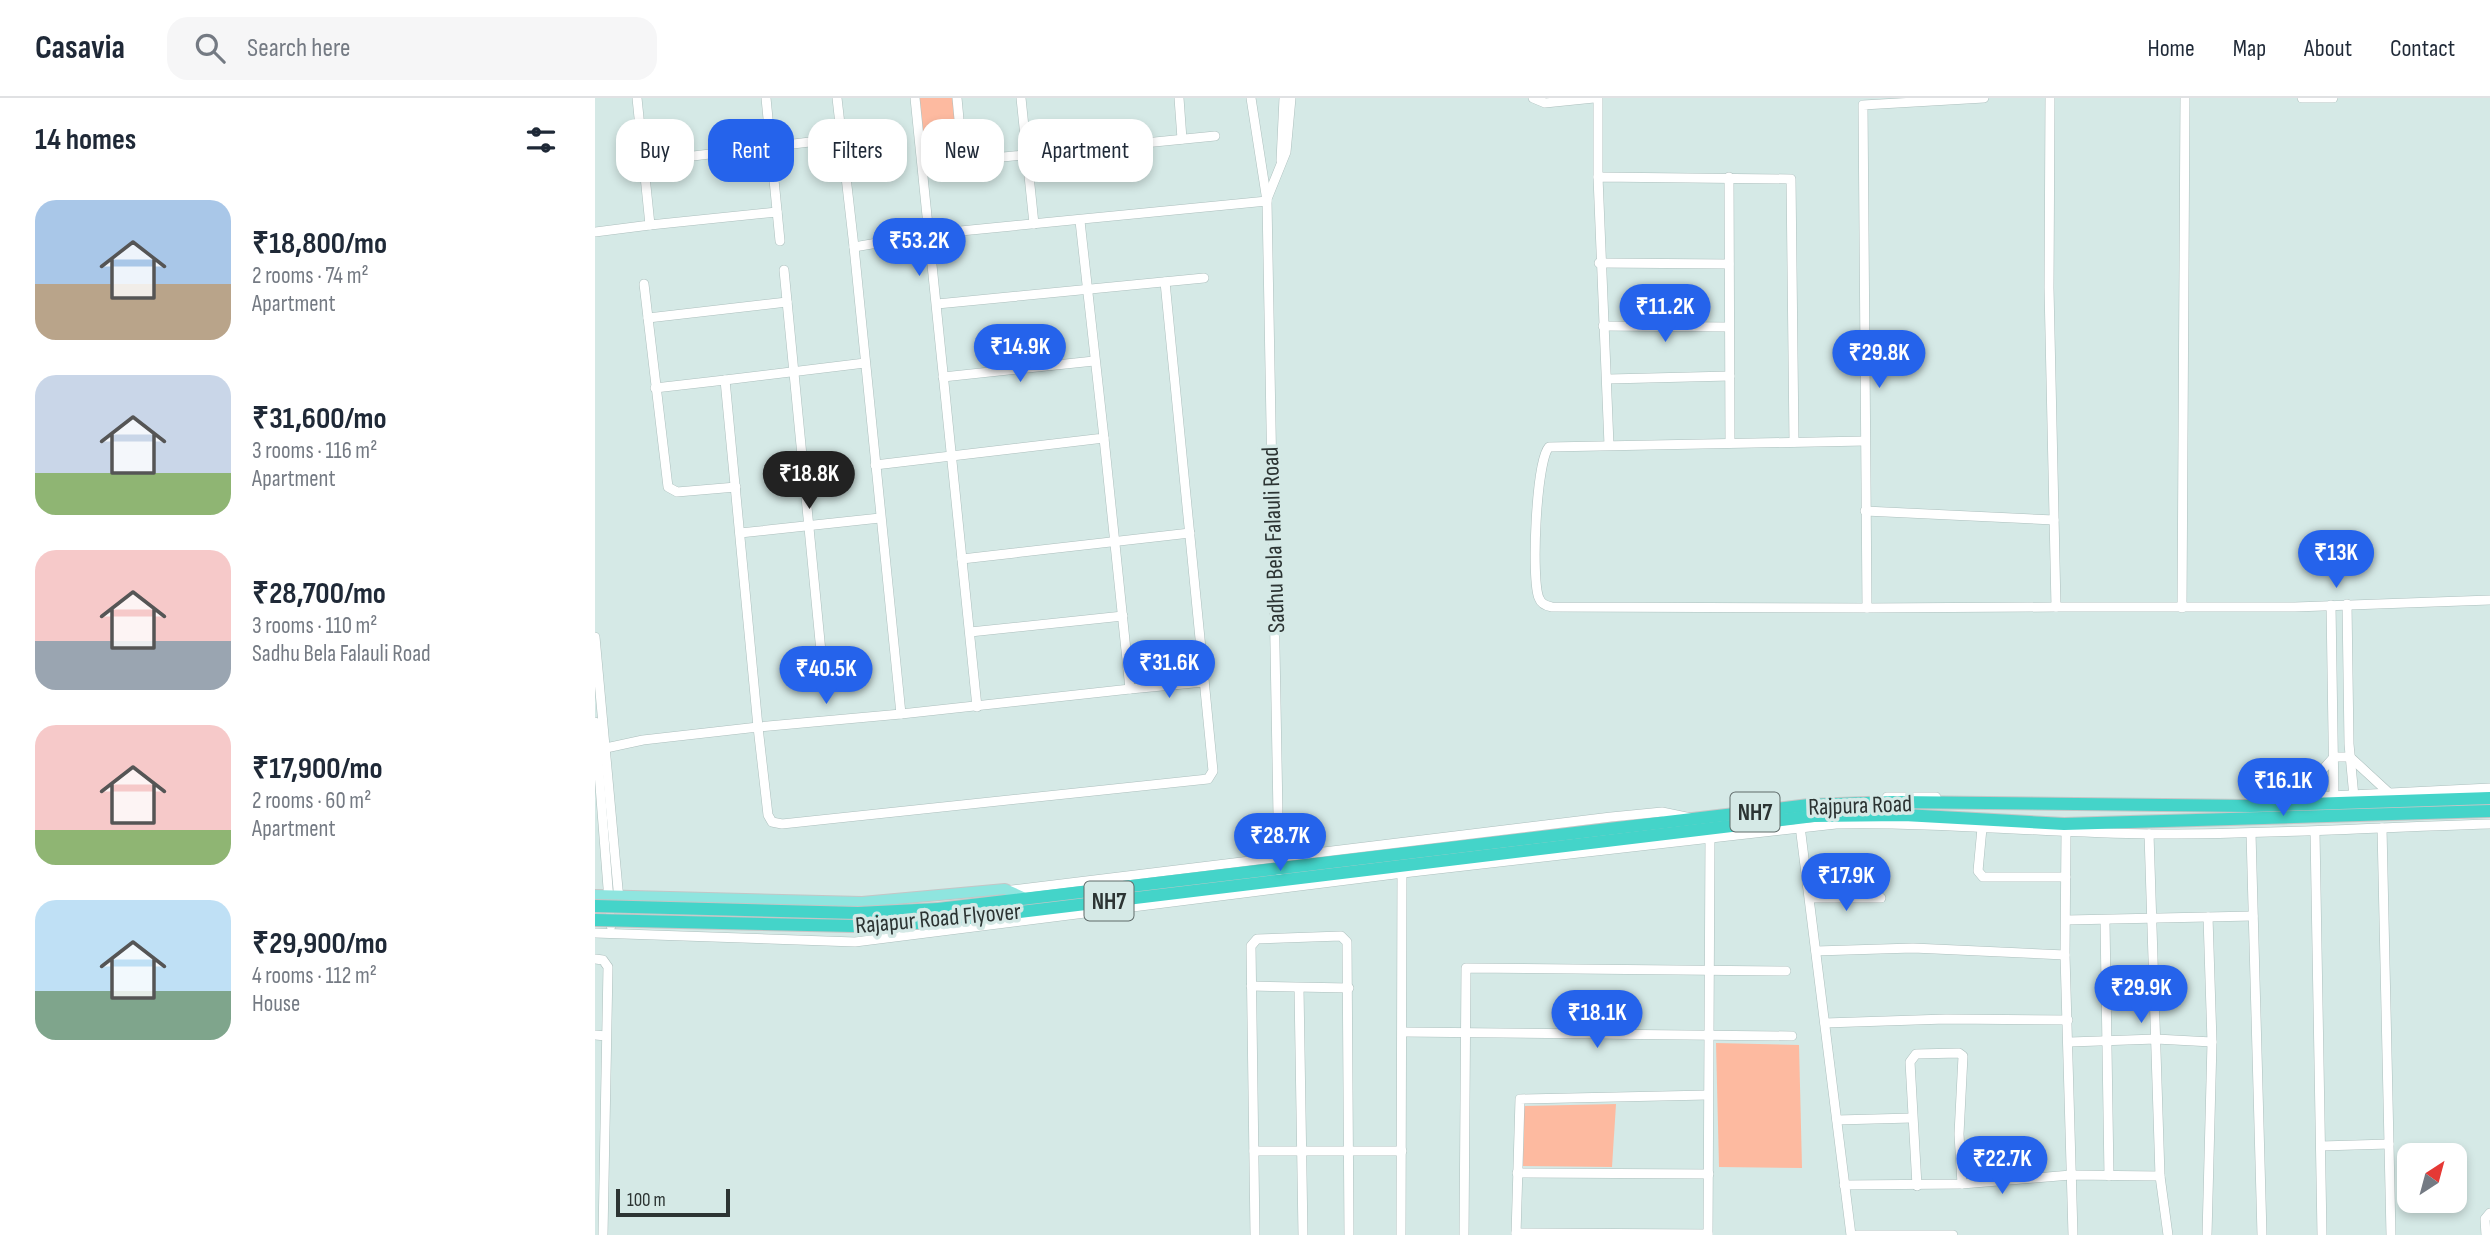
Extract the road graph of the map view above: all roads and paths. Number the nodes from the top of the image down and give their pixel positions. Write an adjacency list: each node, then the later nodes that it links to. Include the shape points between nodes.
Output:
1 (637, 98): 19 (street)
2 (766, 98): 20 (street)
3 (837, 98): 21 (street)
4 (915, 98): 27 (street)
5 (957, 98): 22 (street)
6 (1021, 98): 23 (street)
7 (1179, 98): 25 (street)
8 (1251, 98): 36 (street)
9 (1284, 98): 28 (street)
10 (1291, 98): 28 (street)
11 (1533, 98): 12 (street, via 1545,103)
12 (1596, 98): 29 (street)
13 (1984, 98): 18 (street)
14 (2050, 98): 75 (street)
15 (2185, 98): 86 (street)
16 (2302, 98): 17 (street)
17 (2333, 98)
18 (1863, 102): 67 (street)
19 (639, 119)
20 (768, 119)
21 (840, 119)
22 (959, 119)
23 (1023, 119)
24 (1215, 136): 25 (street)
25 (1182, 139): 26 (street)
26 (1153, 142)
27 (921, 148)
28 (1281, 163): 36 (street)
29 (1598, 177): 30 (street); 45 (street)
30 (1729, 177): 46 (street); 66 (street, via 1791,179)
31 (645, 182): 40 (street)
32 (774, 182): 37 (street)
33 (847, 182): 44 (street)
34 (925, 182): 42 (street)
35 (1030, 182): 39 (street)
36 (1267, 201): 38 (street); 121 (street, Sadhu Bela Falauli Road)
37 (777, 212): 40 (street); 43 (street)
38 (1080, 221): 39 (street); 51 (street)
39 (1034, 224): 42 (street)
40 (650, 225): 41 (street)
41 (595, 232)
42 (930, 234): 44 (street); 53 (street)
43 (780, 241)
44 (854, 247): 58 (street)
45 (1599, 263): 46 (street); 55 (street)
46 (1729, 264): 56 (street)
47 (784, 270): 52 (street)
48 (1204, 278): 49 (street)
49 (1165, 282): 51 (street); 78 (street)
50 (645, 284): 54 (street)
51 (1088, 289): 53 (street); 57 (street)
52 (787, 302): 54 (street); 59 (street)
53 (937, 304): 61 (street)
54 (648, 317): 64 (street)
55 (1603, 326): 56 (street); 62 (street)
56 (1727, 327): 60 (street)
57 (1094, 361): 61 (street); 65 (street)
58 (865, 363): 59 (street); 71 (street)
59 (793, 372): 63 (street); 76 (street)
60 (1730, 376): 62 (street); 68 (street)
61 (943, 377): 70 (street)
62 (1609, 379): 69 (street)
63 (725, 380): 64 (street); 72 (street)
64 (655, 388): 72 (street, via 668,487 677,492)
65 (1104, 438): 70 (street); 79 (street)
66 (1794, 442): 67 (street); 68 (street)
67 (1865, 442): 73 (street)
68 (1730, 443): 69 (street)
69 (1609, 445): 85 (street, via 1552,445 1543,455 1537,573 1538,597 1546,606)
70 (951, 455): 71 (street); 80 (street)
71 (876, 465): 74 (street)
72 (736, 487): 77 (street)
73 (1865, 511): 75 (street); 85 (street)
74 (880, 519): 76 (street); 94 (street)
75 (2054, 520): 84 (street)
76 (807, 526): 77 (street); 90 (street)
77 (740, 533): 96 (street)
78 (1189, 533): 79 (street); 91 (street)
79 (1115, 542): 80 (street); 87 (street)
80 (963, 559): 88 (street)
81 (2490, 600): 82 (street)
82 (2347, 604): 83 (street); 99 (street)
83 (2331, 605): 86 (street); 98 (street)
84 (2056, 607): 85 (street); 86 (street)
85 (1867, 608)
86 (2182, 608)
87 (1123, 616): 88 (street); 92 (street)
88 (970, 632): 93 (street)
89 (595, 637): 97 (street)
90 (822, 662)
91 (1204, 682): 92 (street); 96 (street, via 1213,771 1202,782 782,824 772,822 768,815)
92 (1130, 689): 93 (street)
93 (977, 707): 94 (street)
94 (901, 714): 96 (street)
95 (595, 722): 100 (street)
96 (758, 727): 97 (street)
97 (606, 748): 125 (street)
98 (2334, 757): 99 (street); 104 (street); 105 (street)
99 (2350, 757): 102 (street); 103 (street)
100 (598, 786): 125 (street)
101 (2490, 788): 102 (street)
102 (2388, 792): 103 (street)
103 (2354, 795): 104 (street)
104 (2334, 797): 105 (street)
105 (2297, 798): 107 (street, via 2079,801 1899,796)
106 (2490, 798): 107 (highway, Rajpura Road / NH7, via 2251,806)
107 (1854, 803): 109 (highway, Rajpura Road / NH7)
108 (2490, 811): 110 (highway, Rajpura Road / NH7, via 2077,824)
109 (1693, 819): 120 (highway, Rajpura Road / NH7); 121 (street, via 1662,812)
110 (1905, 819): 112 (street); 113 (street); 120 (highway, Rajpura Road / NH7, via 1814,816)
111 (2490, 824): 114 (street)
112 (1800, 827): 119 (street); 127 (street)
113 (1982, 828): 115 (street); 122 (street, via 1979,871 1983,877)
114 (2382, 828): 116 (street, via 2334,827); 163 (street)
115 (2066, 832): 118 (street); 122 (street)
116 (2315, 832): 117 (street); 164 (street)
117 (2251, 833): 118 (street); 131 (street)
118 (2150, 834): 133 (street)
119 (1710, 836): 120 (street); 142 (street)
120 (1402, 864): 121 (highway, Rajpura Road / NH7); 138 (street, via 855,942); 149 (street)
121 (1279, 868): 123 (street); 126 (highway, Rajpura Road / NH7); 130 (highway, Rajapur Road Flyover / NH7)
122 (2066, 877): 135 (street)
123 (1012, 890): 125 (main road, via 862,902); 126 (main road)
124 (595, 895): 125 (main road)
125 (615, 898): 138 (street)
126 (1025, 898): 130 (highway, Rajapur Road Flyover / NH7)
127 (1811, 898): 128 (street); 139 (street)
128 (1881, 898)
129 (595, 906): 130 (highway, Rajapur Road Flyover / NH7, bridge)
130 (937, 916): 134 (highway, Rajapur Road Flyover / NH7, bridge, via 853,926)
131 (2253, 916): 132 (street); 193 (street)
132 (2208, 917): 133 (street); 158 (street)
133 (2154, 918): 136 (street); 155 (street)
134 (595, 920)
135 (2067, 920): 136 (street); 140 (street)
136 (2105, 921): 156 (street)
137 (595, 933): 138 (street)
138 (616, 933)
139 (1817, 951): 140 (street, via 1913,948); 148 (street)
140 (2065, 955): 147 (street)
141 (595, 959): 152 (street, via 608,967)
142 (1710, 971): 143 (street); 150 (street, via 1468,967 1464,973); 153 (street)
143 (1786, 971)
144 (1251, 986): 145 (street); 146 (street, via 1254,940 1341,936 1347,942); 166 (street)
145 (1299, 988): 146 (street); 167 (street)
146 (1349, 988): 165 (street)
147 (2068, 1020): 148 (street); 157 (street)
148 (1825, 1023): 162 (street)
149 (1402, 1032): 150 (street); 168 (street)
150 (1464, 1034): 153 (street); 186 (street)
151 (595, 1035): 152 (street)
152 (607, 1035): 160 (street)
153 (1710, 1036): 154 (street); 159 (street)
154 (1792, 1036)
155 (2156, 1039): 156 (street); 158 (street); 173 (street)
156 (2106, 1041): 157 (street); 172 (street)
157 (2070, 1042): 171 (street)
158 (2212, 1042): 192 (street)
159 (1708, 1096): 169 (street, via 1523,1097 1518,1104); 170 (street)
160 (600, 1113): 177 (street)
161 (1912, 1118): 162 (street); 174 (street, via 1912,1056 1959,1053 1963,1063); 176 (street)
162 (1837, 1120): 175 (street)
163 (2389, 1144): 164 (street); 195 (street)
164 (2321, 1146): 194 (street)
165 (1349, 1150): 167 (street); 168 (street); 184 (street)
166 (1254, 1151): 167 (street); 182 (street)
167 (1303, 1151): 183 (street)
168 (1402, 1151): 185 (street)
169 (1517, 1173): 170 (street); 179 (street)
170 (1709, 1174): 180 (street)
171 (2071, 1175): 172 (street); 174 (street); 190 (street)
172 (2109, 1176): 173 (street)
173 (2160, 1176): 191 (street)
174 (1962, 1184): 176 (street)
175 (1844, 1185): 176 (street); 187 (street)
176 (1917, 1186)
177 (599, 1187): 181 (street)
178 (2490, 1213): 196 (street)
179 (1516, 1234): 180 (street)
180 (1709, 1234)
181 (603, 1235)
182 (1255, 1235)
183 (1303, 1235)
184 (1349, 1235)
185 (1401, 1235)
186 (1464, 1235)
187 (1851, 1235)
188 (1857, 1235): 189 (street)
189 (1953, 1235)
190 (2073, 1235)
191 (2168, 1235)
192 (2207, 1235)
193 (2262, 1235)
194 (2322, 1235)
195 (2392, 1235)
196 (2486, 1235)

